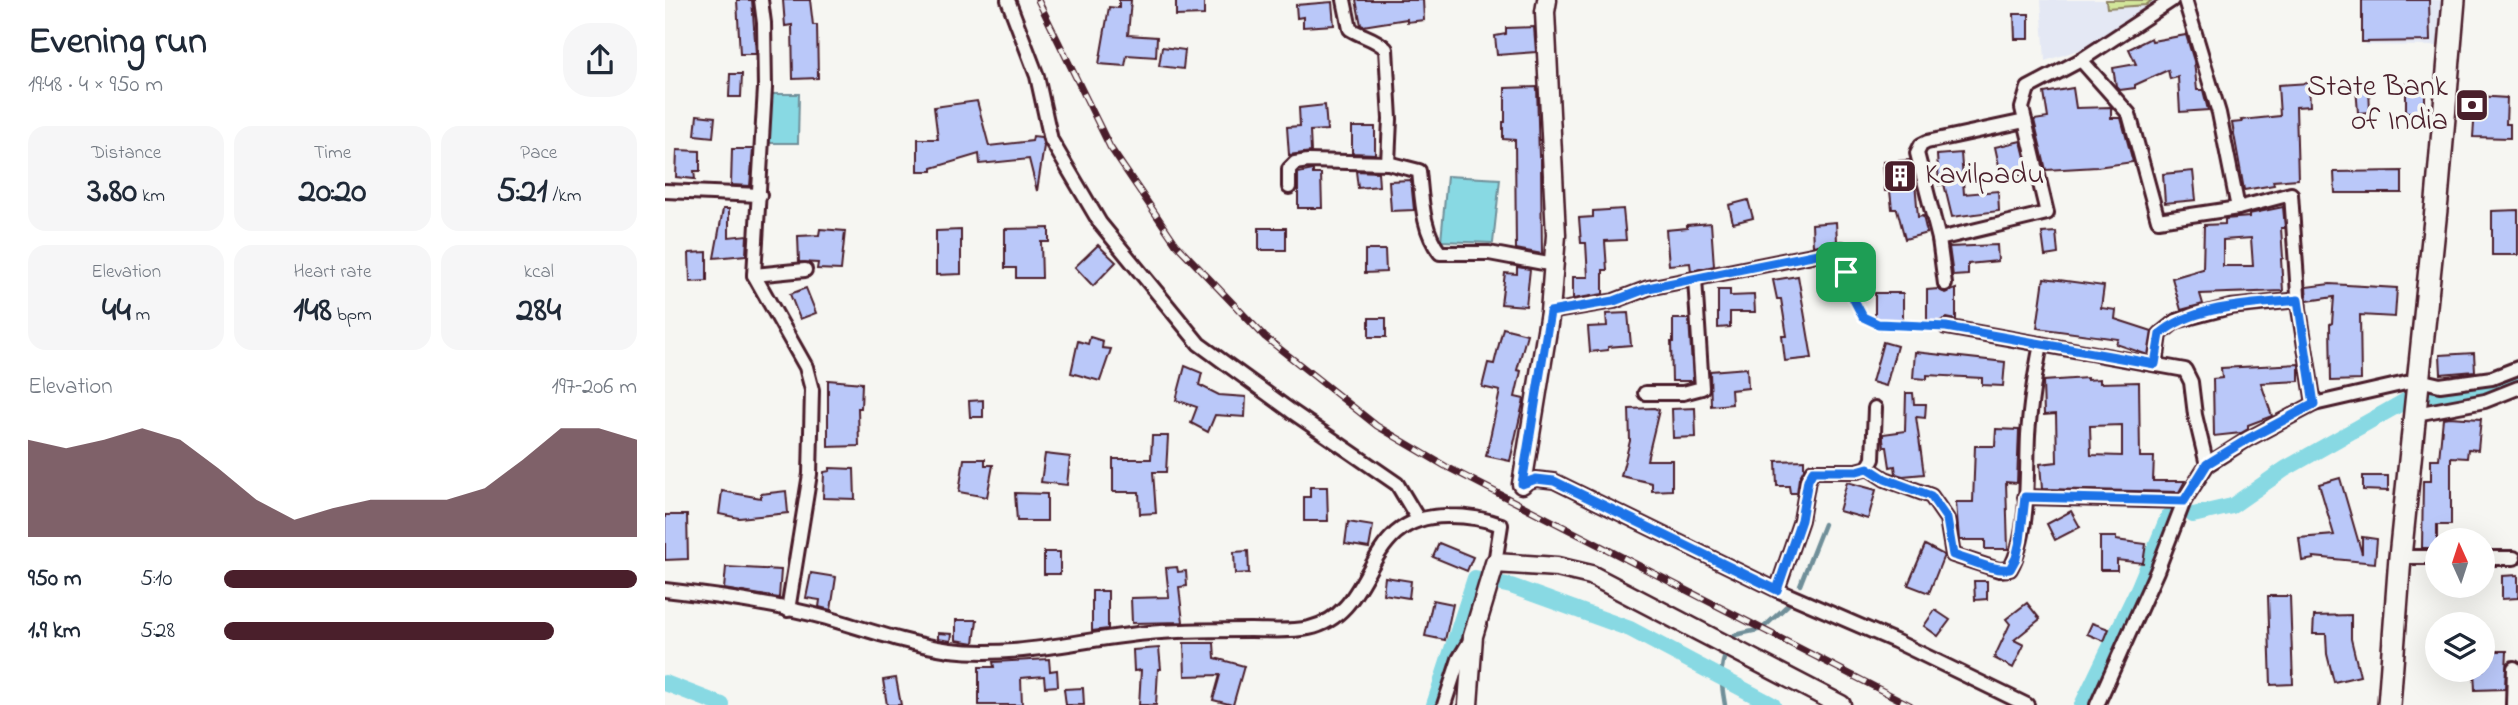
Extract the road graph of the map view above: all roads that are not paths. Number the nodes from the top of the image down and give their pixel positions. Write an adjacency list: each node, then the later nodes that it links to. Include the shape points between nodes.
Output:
1 (761, 0): 13 (street, via 765,88)
2 (1008, 0): 38 (street, via 1037,76 1051,140 1100,222 1199,344 1397,484)
3 (1343, 0): 10 (street, via 1350,29 1386,49)
4 (1547, 0): 17 (main road, via 1556,235)
5 (2172, 0): 8 (street)
6 (2186, 0): 14 (street, via 2219,113)
7 (2454, 0): 30 (main road)
8 (2081, 60): 9 (street, via 2028,88 2022,108); 14 (street, via 2129,114 2158,220)
9 (2025, 121): 15 (street, via 1921,145 1917,153); 15 (street, via 2047,214)
10 (1388, 163): 11 (street, via 1295,163 1289,169); 17 (street, via 1419,171 1424,214 1431,241 1440,253 1489,253)
11 (1289, 187)
12 (665, 191): 13 (street)
13 (760, 195): 19 (street)
14 (2238, 208): 22 (street, via 2291,194)
15 (1939, 239): 21 (street)
16 (1842, 249): 20 (street)
17 (1553, 265): 23 (main road)
18 (805, 270): 19 (street)
19 (754, 275): 46 (street, via 806,367 812,390 810,474)
20 (1695, 279): 23 (street); 29 (street, via 1702,388)
21 (1945, 284)
22 (2298, 300): 26 (street, via 2230,307 2176,321 2160,334); 31 (street)
23 (1550, 312): 35 (main road)
24 (1946, 327): 25 (street)
25 (2041, 344): 26 (street); 36 (street)
26 (2155, 364): 33 (street, via 2186,370)
27 (2518, 368): 30 (street, via 2492,378 2440,385)
28 (2518, 388): 30 (street, via 2485,401)
29 (1645, 393)
30 (2417, 398): 31 (street); 39 (main road)
31 (2314, 404): 33 (street)
32 (1875, 408): 34 (street, via 1873,459)
33 (2207, 464): 37 (street)
34 (1868, 468): 36 (street, via 1931,496 1947,519 1953,555 1999,570 2010,569 2016,558); 45 (street, via 1813,471)
35 (1522, 484): 45 (street, via 1536,479 1554,481)
36 (2025, 497): 37 (street)
37 (2184, 501): 53 (street)
38 (1418, 519): 43 (street, via 1482,517 1501,525); 46 (street, via 1392,534 1337,615 1310,628 1159,632 997,653 951,650)
39 (2400, 557): 40 (street); 54 (main road)
40 (2425, 557)
41 (2495, 558): 42 (street)
42 (2514, 558)
43 (1495, 563): 47 (main road); 51 (main road, via 1557,567 1591,575)
44 (665, 590): 46 (street)
45 (1777, 590): 52 (street)
46 (788, 610)
47 (1473, 636): 49 (street, via 1459,659); 50 (main road)
48 (2514, 668): 55 (street)
49 (1444, 705)
50 (1468, 705)
51 (1841, 705)
52 (2027, 705)
53 (2097, 705)
54 (2389, 705)
55 (2513, 705)

